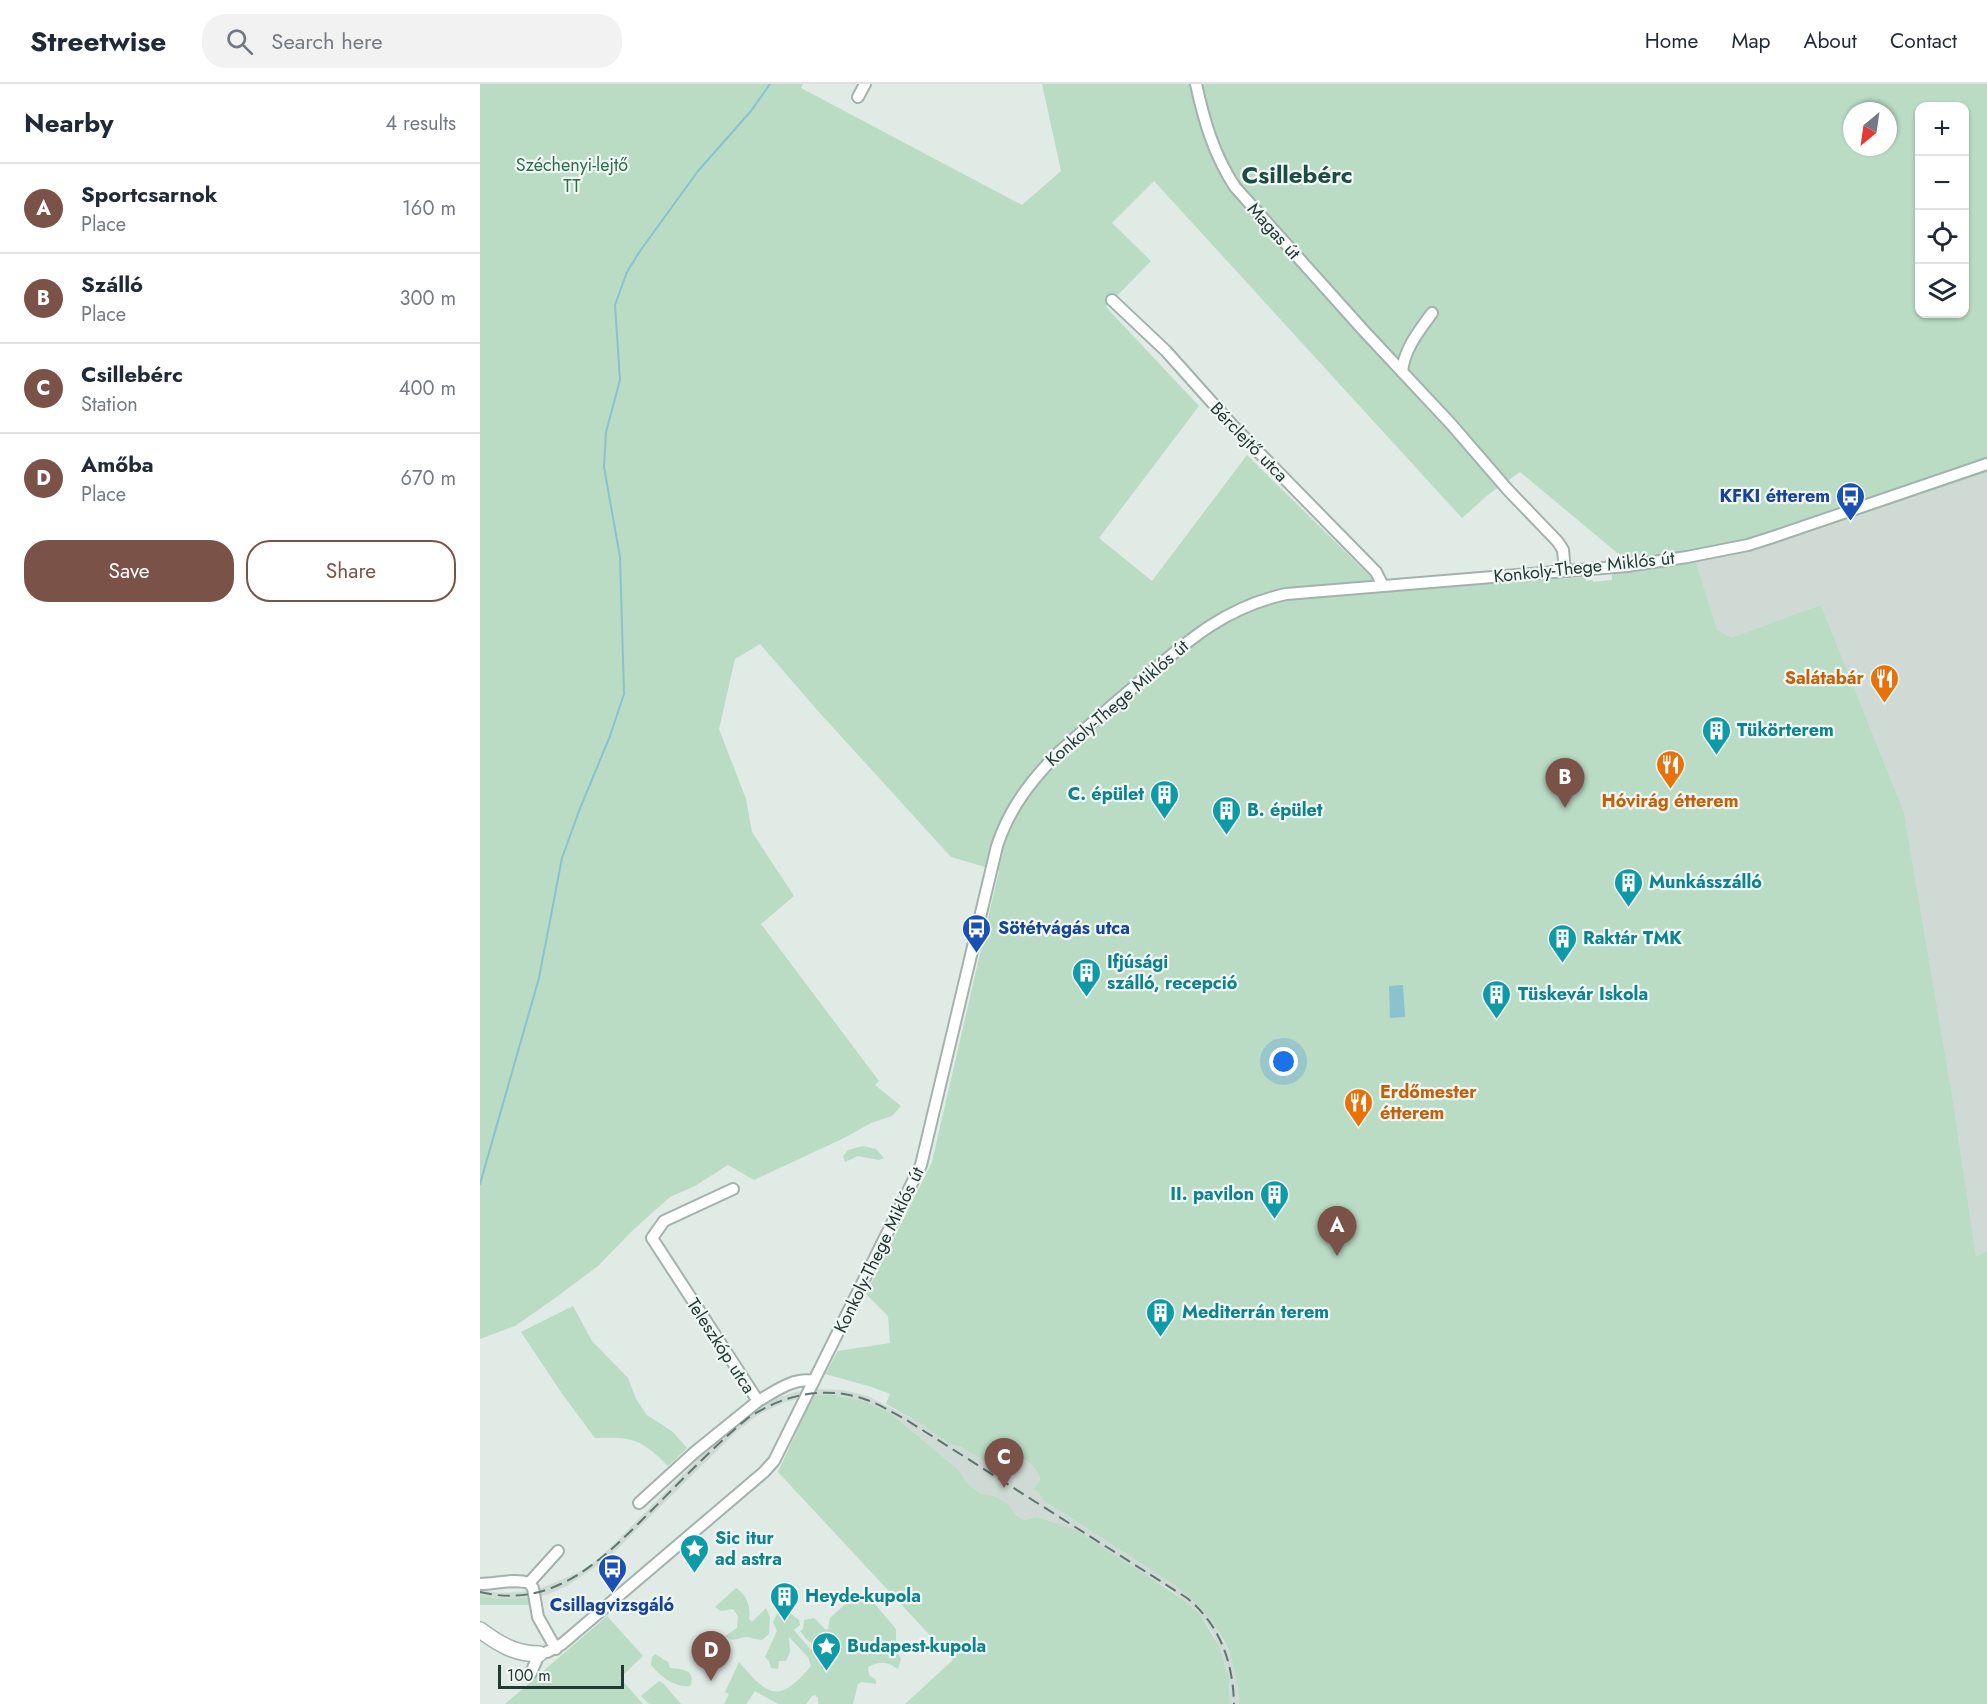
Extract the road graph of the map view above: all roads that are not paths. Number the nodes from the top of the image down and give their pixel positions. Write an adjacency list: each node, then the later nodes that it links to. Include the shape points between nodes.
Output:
1 (865, 84): 3 (street)
2 (1196, 84): 7 (street, Magas út, via 1212,142 1235,187)
3 (858, 97)
4 (1112, 300): 11 (street, Bérclejtő utca, via 1166,351 1234,427 1376,572)
5 (1432, 313): 6 (street)
6 (1405, 355): 7 (street); 8 (street)
7 (1388, 357): 8 (street, Magas út)
8 (1402, 372): 10 (street, Magas út, via 1558,542)
9 (1987, 464): 10 (street, Konkoly-Thege Miklós út, via 1748,545 1658,562)
10 (1565, 571): 11 (street, Konkoly-Thege Miklós út)
11 (1383, 586): 13 (street, Konkoly-Thege Miklós út, via 1286,594 1226,615 1193,636 1075,737 1026,788 1003,827 997,846 921,1165)
12 (732, 1189): 14 (street, Teleszkóp utca, via 664,1221 652,1238)
13 (814, 1381): 14 (street, Teleszkóp utca, via 790,1383); 20 (street, Konkoly-Thege Miklós út, via 770,1467)
14 (758, 1401): 15 (street)
15 (639, 1503)
16 (558, 1551): 17 (street)
17 (529, 1583): 18 (street); 20 (street, via 538,1617)
18 (480, 1584)
19 (480, 1630): 21 (street, via 510,1649)
20 (556, 1649): 21 (street, Konkoly-Thege Miklós út)
21 (539, 1654): 22 (street)
22 (531, 1673)

